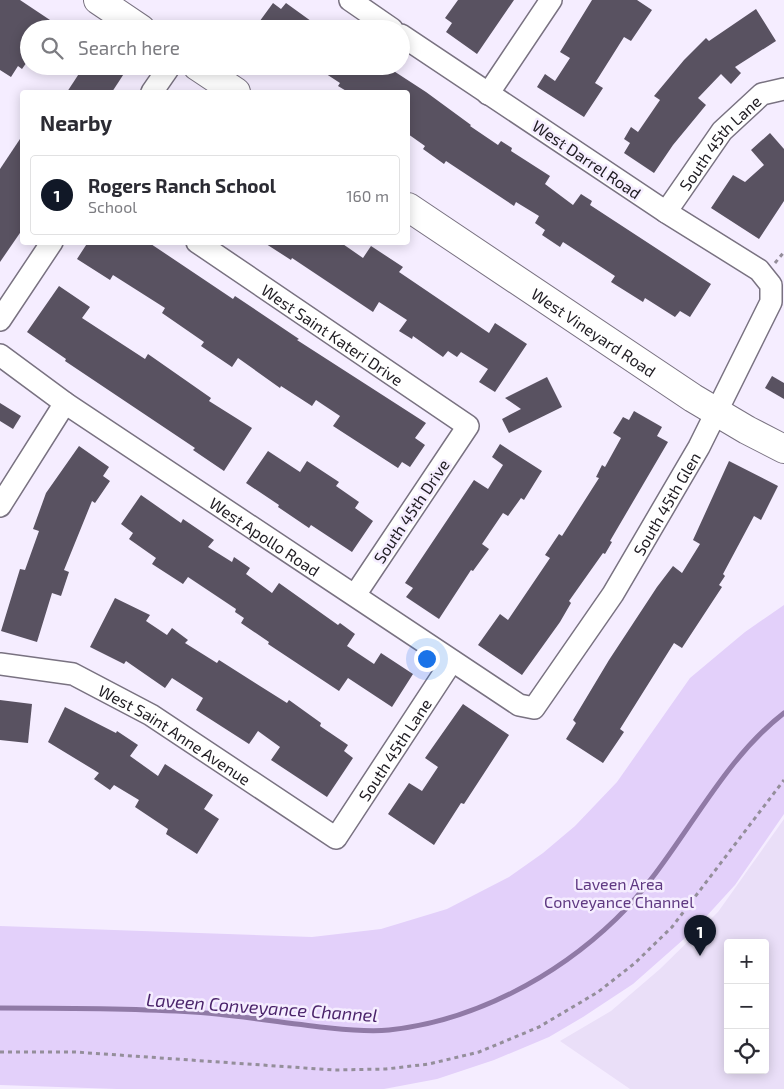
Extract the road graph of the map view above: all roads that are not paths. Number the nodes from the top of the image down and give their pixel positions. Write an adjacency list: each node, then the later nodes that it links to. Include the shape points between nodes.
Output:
1 (98, 0): 4 (street)
2 (350, 0): 5 (street)
3 (551, 0): 12 (street)
4 (128, 20)
5 (379, 20)
6 (410, 41): 12 (street, West Darrel Road)
7 (164, 75): 10 (street)
8 (210, 75): 11 (street)
9 (784, 89): 14 (street, South 45th Lane, via 762,94 722,131)
10 (153, 90)
11 (233, 90)
12 (488, 94): 14 (street, West Darrel Road)
13 (410, 208): 21 (street, West Vineyard Road)
14 (666, 212): 17 (street, West Darrel Road, via 759,270)
15 (50, 245): 18 (street)
16 (201, 245): 22 (street, West Saint Kateri Drive)
17 (771, 285): 21 (street, South 45th Glen, via 770,302)
18 (0, 320)
19 (0, 355): 20 (street, West Apollo Road)
20 (64, 402): 24 (street); 25 (street, West Apollo Road)
21 (716, 412): 23 (street, West Vineyard Road); 28 (street, South 45th Glen, via 613,594)
22 (468, 426): 25 (street, South 45th Drive)
23 (784, 449)
24 (0, 506)
25 (355, 595): 26 (street, West Apollo Road)
26 (452, 661): 28 (street, West Apollo Road, via 519,705); 29 (street, South 45th Lane)
27 (0, 664): 29 (street, West Saint Anne Avenue, via 72,674 151,715)
28 (534, 708)
29 (336, 838)

